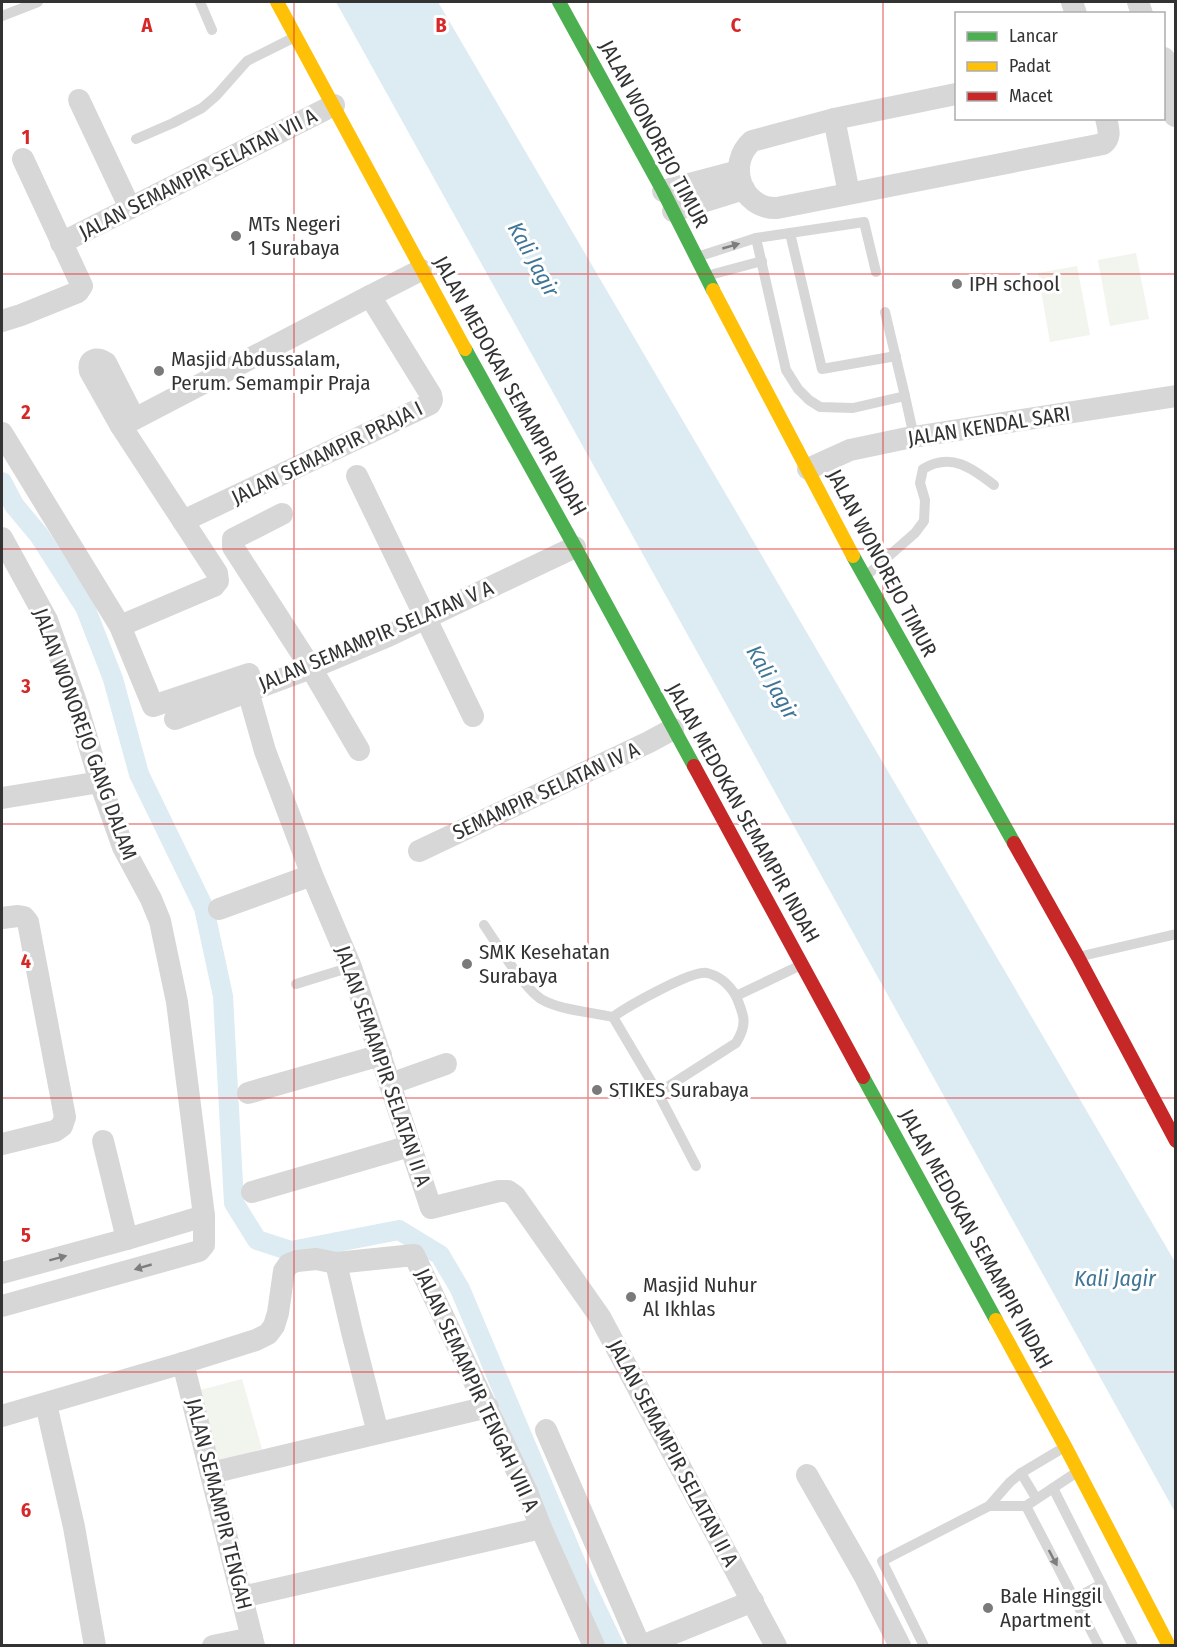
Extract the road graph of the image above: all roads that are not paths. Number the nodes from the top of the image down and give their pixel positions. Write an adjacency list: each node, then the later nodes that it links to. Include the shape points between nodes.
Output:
1 (38, 2): 5 (lane)
2 (200, 2): 6 (lane)
3 (277, 2): 7 (street, JALAN MEDOKAN SEMAMPIR INDAH)
4 (559, 2): 18 (street, JALAN WONOREJO TIMUR)
5 (2, 16)
6 (212, 30)
7 (295, 37): 11 (street, JALAN MEDOKAN SEMAMPIR INDAH); 15 (lane, via 247,61 202,108)
8 (1165, 63): 12 (street)
9 (955, 94): 13 (street)
10 (79, 100): 20 (street)
11 (334, 105): 20 (street, JALAN SEMAMPIR SELATAN VII A); 27 (street, JALAN MEDOKAN SEMAMPIR INDAH)
12 (1175, 116)
13 (834, 119): 17 (street, via 752,141 740,162); 19 (street)
14 (1106, 120): 19 (street, via 1109,133 1103,144)
15 (136, 139)
16 (23, 159): 24 (street, JALAN SEMAMPIR SELATAN VII A)
17 (741, 180): 18 (street); 19 (street, via 750,199 770,208); 21 (street)
18 (663, 191): 21 (street, JALAN WONOREJO TIMUR)
19 (849, 193)
20 (130, 208): 24 (street, JALAN SEMAMPIR SELATAN VII A)
21 (673, 211): 25 (street, JALAN WONOREJO TIMUR)
22 (790, 233): 23 (lane); 28 (lane, via 864,222); 33 (lane, via 822,369)
23 (756, 238): 25 (lane, one-way to 23); 26 (lane)
24 (61, 243): 32 (street, JALAN SEMAMPIR SELATAN VII A, via 80,278 78,292)
25 (696, 258): 29 (street, JALAN WONOREJO TIMUR)
26 (762, 261): 29 (lane); 35 (lane, via 786,370 809,400 820,407 854,408)
27 (421, 270): 30 (street); 46 (street, JALAN MEDOKAN SEMAMPIR INDAH)
28 (876, 272)
29 (706, 277): 40 (street, JALAN WONOREJO TIMUR)
30 (370, 296): 37 (street); 44 (street, JALAN SEMAMPIR PRAJA I, via 430,395 430,404)
31 (885, 312): 33 (lane)
32 (2, 321)
33 (896, 356): 35 (lane)
34 (90, 361): 37 (street, via 90,371)
35 (905, 396): 39 (lane)
36 (1176, 396): 39 (street, JALAN KENDAL SARI)
37 (128, 422): 44 (street)
38 (2, 434): 49 (street, JALAN SEMAMPIR SELATAN V A)
39 (914, 437): 40 (street, JALAN KENDAL SARI, via 850,450)
40 (808, 470): 47 (street, JALAN WONOREJO TIMUR)
41 (357, 476): 48 (street)
42 (994, 485): 47 (lane, via 964,465 934,462 923,469 920,483 925,500 924,521)
43 (282, 514): 50 (street, via 233,539 233,547)
44 (183, 521): 49 (street, via 217,573 218,581)
45 (2, 538): 56 (street, JALAN WONOREJO GANG DALAM, via 47,620)
46 (575, 547): 48 (street, JALAN SEMAMPIR SELATAN V A); 54 (street, JALAN MEDOKAN SEMAMPIR INDAH)
47 (864, 577): 65 (street, JALAN WONOREJO TIMUR)
48 (426, 619): 50 (street, JALAN SEMAMPIR SELATAN V A); 52 (street)
49 (120, 626): 51 (street, JALAN SEMAMPIR SELATAN V A, via 153,706)
50 (311, 668): 51 (street, JALAN SEMAMPIR SELATAN V A); 55 (street)
51 (249, 683): 53 (street, JALAN SEMAMPIR SELATAN V A); 59 (street, JALAN SEMAMPIR SELATAN II A, via 265,751)
52 (473, 716)
53 (175, 719)
54 (673, 729): 58 (street, SEMAMPIR SELATAN IV A); 66 (street, JALAN MEDOKAN SEMAMPIR INDAH)
55 (359, 750)
56 (100, 782): 57 (street); 83 (street, JALAN WONOREJO GANG DALAM, via 123,847 160,921 177,1002)
57 (2, 798)
58 (419, 851)
59 (312, 875): 60 (street); 67 (street, JALAN SEMAMPIR SELATAN II A)
60 (219, 909)
61 (2, 918): 79 (street, via 18,916 28,922 64,1117 62,1126 55,1131)
62 (484, 925): 70 (lane, via 531,991 542,1000)
63 (1173, 935): 64 (lane); 65 (lane)
64 (1176, 946)
65 (1078, 957): 76 (street, JALAN WONOREJO TIMUR)
66 (801, 965): 69 (lane); 94 (street, JALAN MEDOKAN SEMAMPIR INDAH)
67 (351, 967): 68 (lane); 71 (street, JALAN SEMAMPIR SELATAN II A)
68 (296, 984)
69 (736, 996): 70 (lane, via 715,976 694,975); 75 (lane, via 745,1023 736,1042)
70 (613, 1017): 75 (lane)
71 (381, 1055): 73 (street, JALAN SEMAMPIR SELATAN II A); 74 (street)
72 (446, 1064): 73 (street)
73 (390, 1084): 80 (street, JALAN SEMAMPIR SELATAN II A)
74 (248, 1093)
75 (658, 1093): 81 (lane)
76 (1172, 1125): 78 (street, JALAN WONOREJO TIMUR)
77 (103, 1141): 84 (street)
78 (1176, 1141)
79 (2, 1144)
80 (410, 1146): 82 (street); 107 (street, JALAN SEMAMPIR SELATAN II A, via 431,1208 499,1191 515,1196 600,1317)
81 (696, 1166)
82 (252, 1192)
83 (204, 1216): 84 (street); 87 (street, JALAN WONOREJO GANG DALAM, one-way to 87, via 204,1245 200,1251)
84 (127, 1239): 86 (street, one-way to 84)
85 (336, 1263): 88 (street, JALAN SEMAMPIR TENGAH VIII A, via 306,1259 289,1264 284,1271 278,1313 268,1334); 90 (street, JALAN SEMAMPIR TENGAH VIII A, via 414,1255); 93 (street)
86 (2, 1273)
87 (2, 1306)
88 (183, 1363): 89 (street); 96 (street, JALAN SEMAMPIR TENGAH)
89 (46, 1404): 91 (street); 109 (street, via 74,1527)
90 (488, 1407): 93 (street); 103 (street, JALAN SEMAMPIR TENGAH VIII A)
91 (2, 1416)
92 (546, 1430): 112 (street)
93 (378, 1433): 96 (street)
94 (1065, 1446): 95 (street, JALAN MEDOKAN SEMAMPIR INDAH); 97 (lane)
95 (1079, 1471): 99 (lane); 118 (street, JALAN MEDOKAN SEMAMPIR INDAH)
96 (211, 1473): 105 (street, JALAN SEMAMPIR TENGAH)
97 (1022, 1473): 100 (lane); 101 (lane)
98 (807, 1475): 114 (street)
99 (1053, 1488): 100 (lane); 104 (lane)
100 (1036, 1498): 102 (lane)
101 (988, 1506): 102 (lane); 115 (lane, via 882,1561)
102 (1026, 1506): 106 (lane, one-way to 106)
103 (541, 1528): 105 (street, JALAN SEMAMPIR TENGAH VIII A); 111 (street, JALAN SEMAMPIR TENGAH VIII A)
104 (1102, 1584): 106 (lane); 117 (lane)
105 (242, 1597): 108 (street, JALAN SEMAMPIR TENGAH)
106 (1074, 1599): 116 (lane)
107 (753, 1601): 112 (street); 113 (street, JALAN SEMAMPIR SELATAN II A)
108 (253, 1642): 110 (street)
109 (95, 1646)
110 (213, 1646)
111 (594, 1646)
112 (641, 1646)
113 (776, 1646)
114 (900, 1646)
115 (924, 1646)
116 (1099, 1646)
117 (1133, 1646)
118 (1169, 1646)

